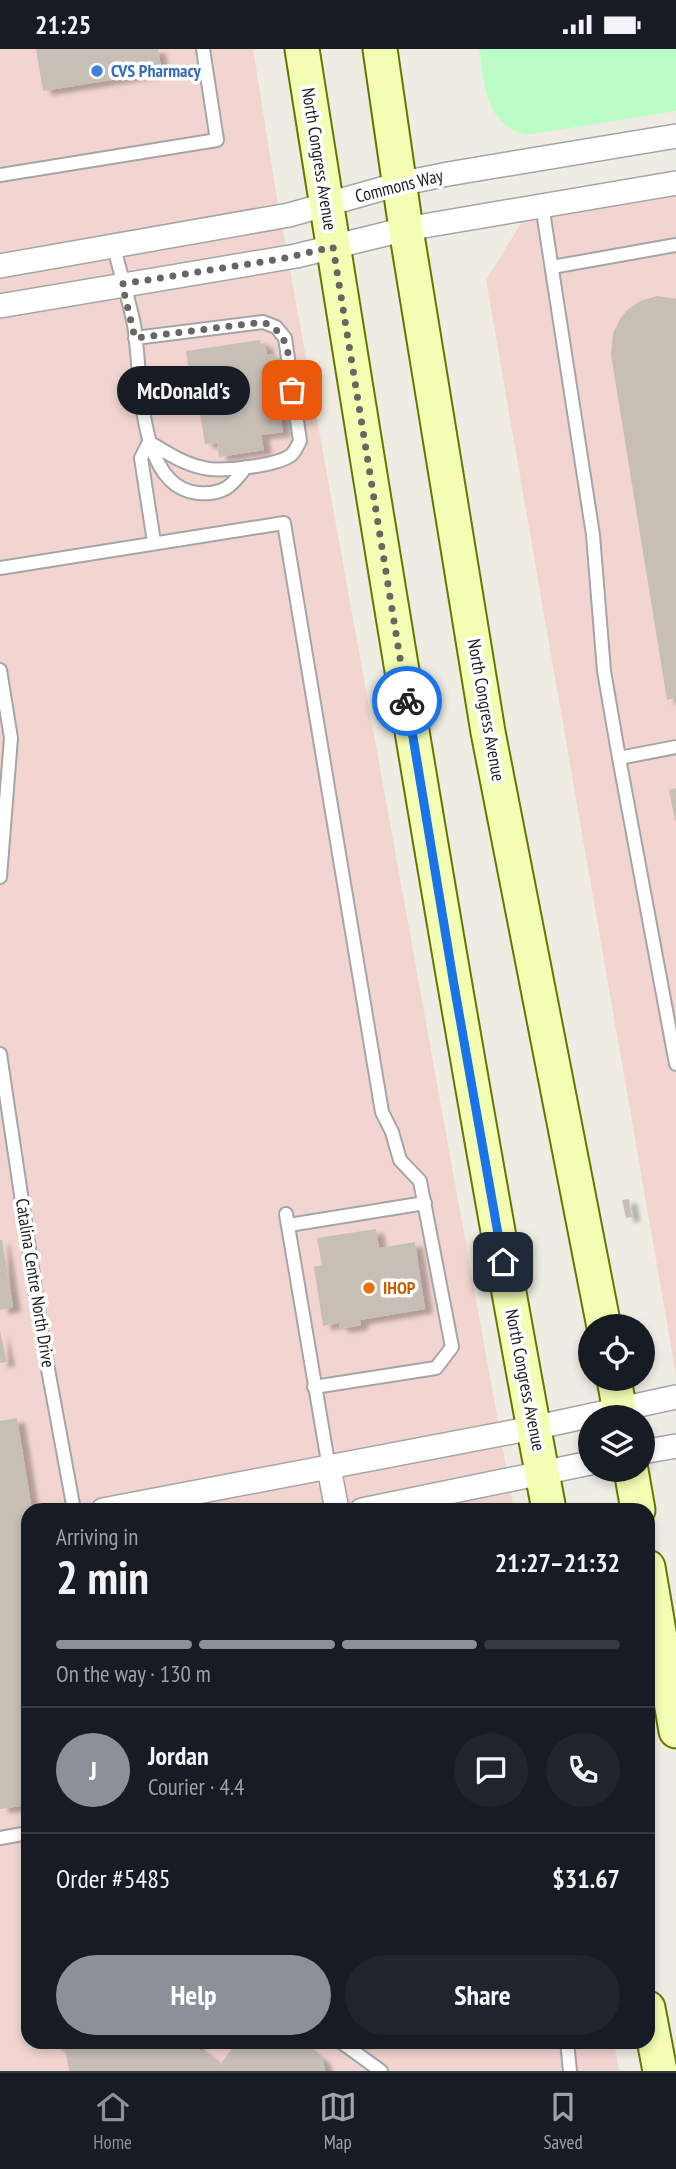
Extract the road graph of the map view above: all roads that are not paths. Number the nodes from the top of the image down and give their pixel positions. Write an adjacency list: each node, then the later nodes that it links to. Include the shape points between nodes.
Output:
1 (203, 49): 5 (lane, via 218,140)
2 (302, 49): 8 (main road, North Congress Avenue)
3 (380, 49): 7 (main road, North Congress Avenue)
4 (676, 137): 7 (street, Commons Way)
5 (0, 175)
6 (676, 183): 9 (street)
7 (399, 184): 8 (street, Commons Way); 10 (main road, North Congress Avenue)
8 (326, 205): 12 (street, Commons Way); 13 (main road, North Congress Avenue)
9 (542, 205): 10 (street); 15 (lane)
10 (406, 229): 13 (street); 30 (main road, North Congress Avenue, via 488,732)
11 (676, 245): 15 (lane)
12 (114, 247): 14 (street, Commons Way); 16 (lane)
13 (333, 247): 16 (street); 34 (main road, North Congress Avenue, via 454,985)
14 (0, 266)
15 (552, 267): 25 (lane, via 593,535 604,671)
16 (122, 284): 17 (street); 18 (lane)
17 (0, 306)
18 (135, 338): 19 (lane); 20 (lane, via 263,322 276,327 285,338 300,441 292,454 280,461)
19 (149, 442): 20 (lane, via 184,463 207,469); 20 (lane, via 163,472 175,485 194,492 231,487); 21 (lane, via 141,458)
20 (246, 467)
21 (154, 542): 22 (lane); 29 (lane, via 284,523 382,1112 400,1160 420,1181)
22 (0, 568)
23 (0, 670): 26 (lane, via 11,738)
24 (676, 747): 25 (lane)
25 (619, 758): 28 (lane)
26 (0, 877)
27 (0, 1054): 41 (lane, Catalina Centre North Drive, via 43,1342)
28 (676, 1064)
29 (425, 1203): 31 (lane, via 452,1347 436,1368); 31 (lane, via 288,1220)
30 (601, 1314)
31 (314, 1387): 38 (lane)
32 (676, 1397): 33 (street)
33 (618, 1402): 34 (street)
34 (533, 1428): 38 (street); 39 (main road, North Congress Avenue)
35 (676, 1446): 36 (street)
36 (655, 1450)
37 (578, 1466): 39 (street)
38 (329, 1468): 42 (street); 43 (street)
39 (542, 1473): 44 (street); 45 (main road, North Congress Avenue)
40 (633, 1482): 46 (main road)
41 (73, 1503)
42 (141, 1503)
43 (336, 1503)
44 (396, 1503)
45 (548, 1503)
46 (637, 1503)
47 (655, 1608): 48 (main road)
48 (676, 1731)
49 (21, 1834): 50 (lane)
50 (0, 1838)
51 (655, 2045): 56 (main road)
52 (351, 2049): 54 (lane)
53 (568, 2049): 55 (lane)
54 (381, 2071)
55 (570, 2071)
56 (660, 2071)

